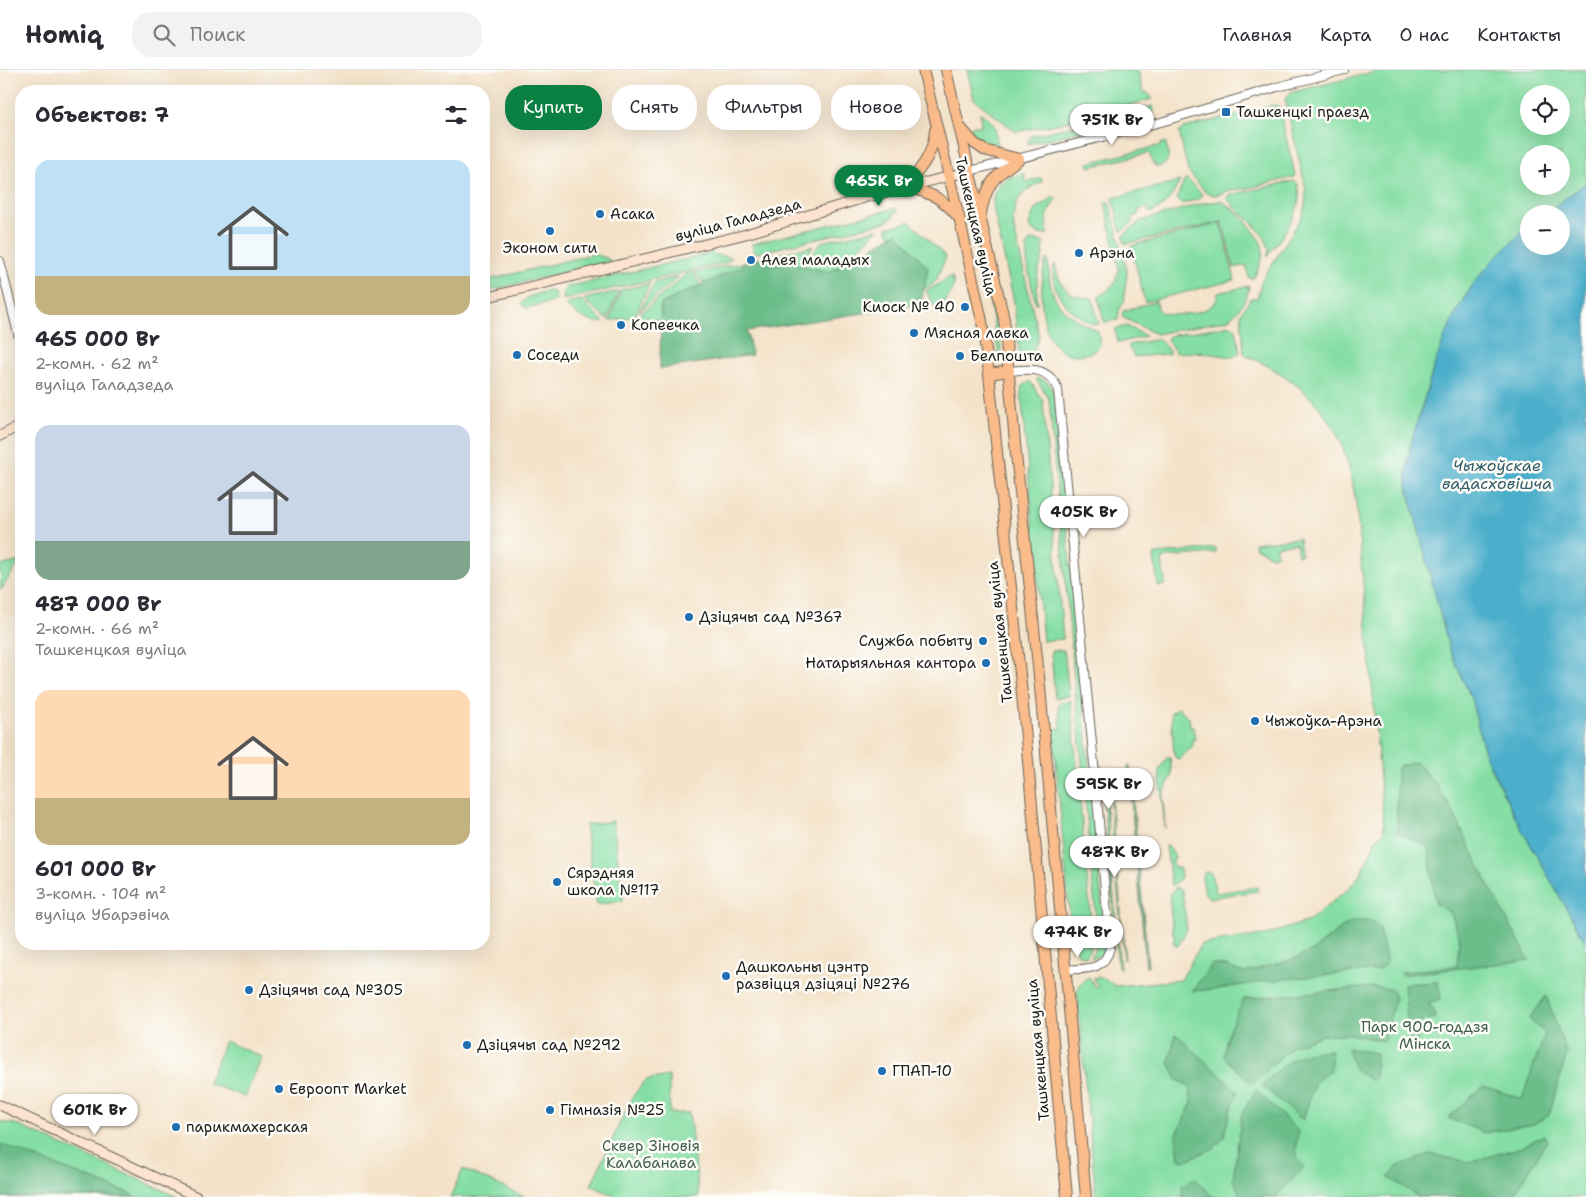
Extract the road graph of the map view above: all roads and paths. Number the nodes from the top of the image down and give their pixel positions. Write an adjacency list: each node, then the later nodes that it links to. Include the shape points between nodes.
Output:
1 (923, 70): 4 (main road, Ташкенцкая вуліца)
2 (946, 70): 5 (main road, Ташкенцкая вуліца)
3 (1344, 70): 6 (street, вуліца Галадзеда)
4 (936, 123): 8 (main road, Ташкенцкая вуліца); 9 (main road, via 931,153)
5 (960, 127): 6 (main road, via 974,144 984,150); 7 (main road, Ташкенцкая вуліца)
6 (1019, 159): 7 (street, вуліца Галадзеда); 10 (main road, via 988,186)
7 (970, 171): 8 (main road, вуліца Галадзеда); 10 (main road, Ташкенцкая вуліца)
8 (949, 177): 9 (main road, вуліца Галадзеда); 11 (main road, Ташкенцкая вуліца)
9 (906, 186): 11 (main road, via 941,199); 13 (main road, вуліца Галадзеда, via 746,234)
10 (980, 218): 15 (main road, Ташкенцкая вуліца, via 1001,304)
11 (960, 221): 16 (main road, Ташкенцкая вуліца, via 982,321)
12 (0, 261): 14 (street)
13 (490, 297)
14 (15, 322)
15 (1009, 371): 16 (main road); 19 (main road, Ташкенцкая вуліца); 19 (street, via 1038,370 1052,378 1058,390 1094,764 1110,948 1100,965)
16 (989, 374): 20 (main road, Ташкенцкая вуліца)
17 (15, 428): 18 (main road)
18 (0, 436)
19 (1065, 970): 20 (main road); 24 (main road, Ташкенцкая вуліца)
20 (1046, 971): 23 (main road, Ташкенцкая вуліца)
21 (0, 1105): 22 (main road)
22 (196, 1197)
23 (1067, 1197)
24 (1086, 1197)

